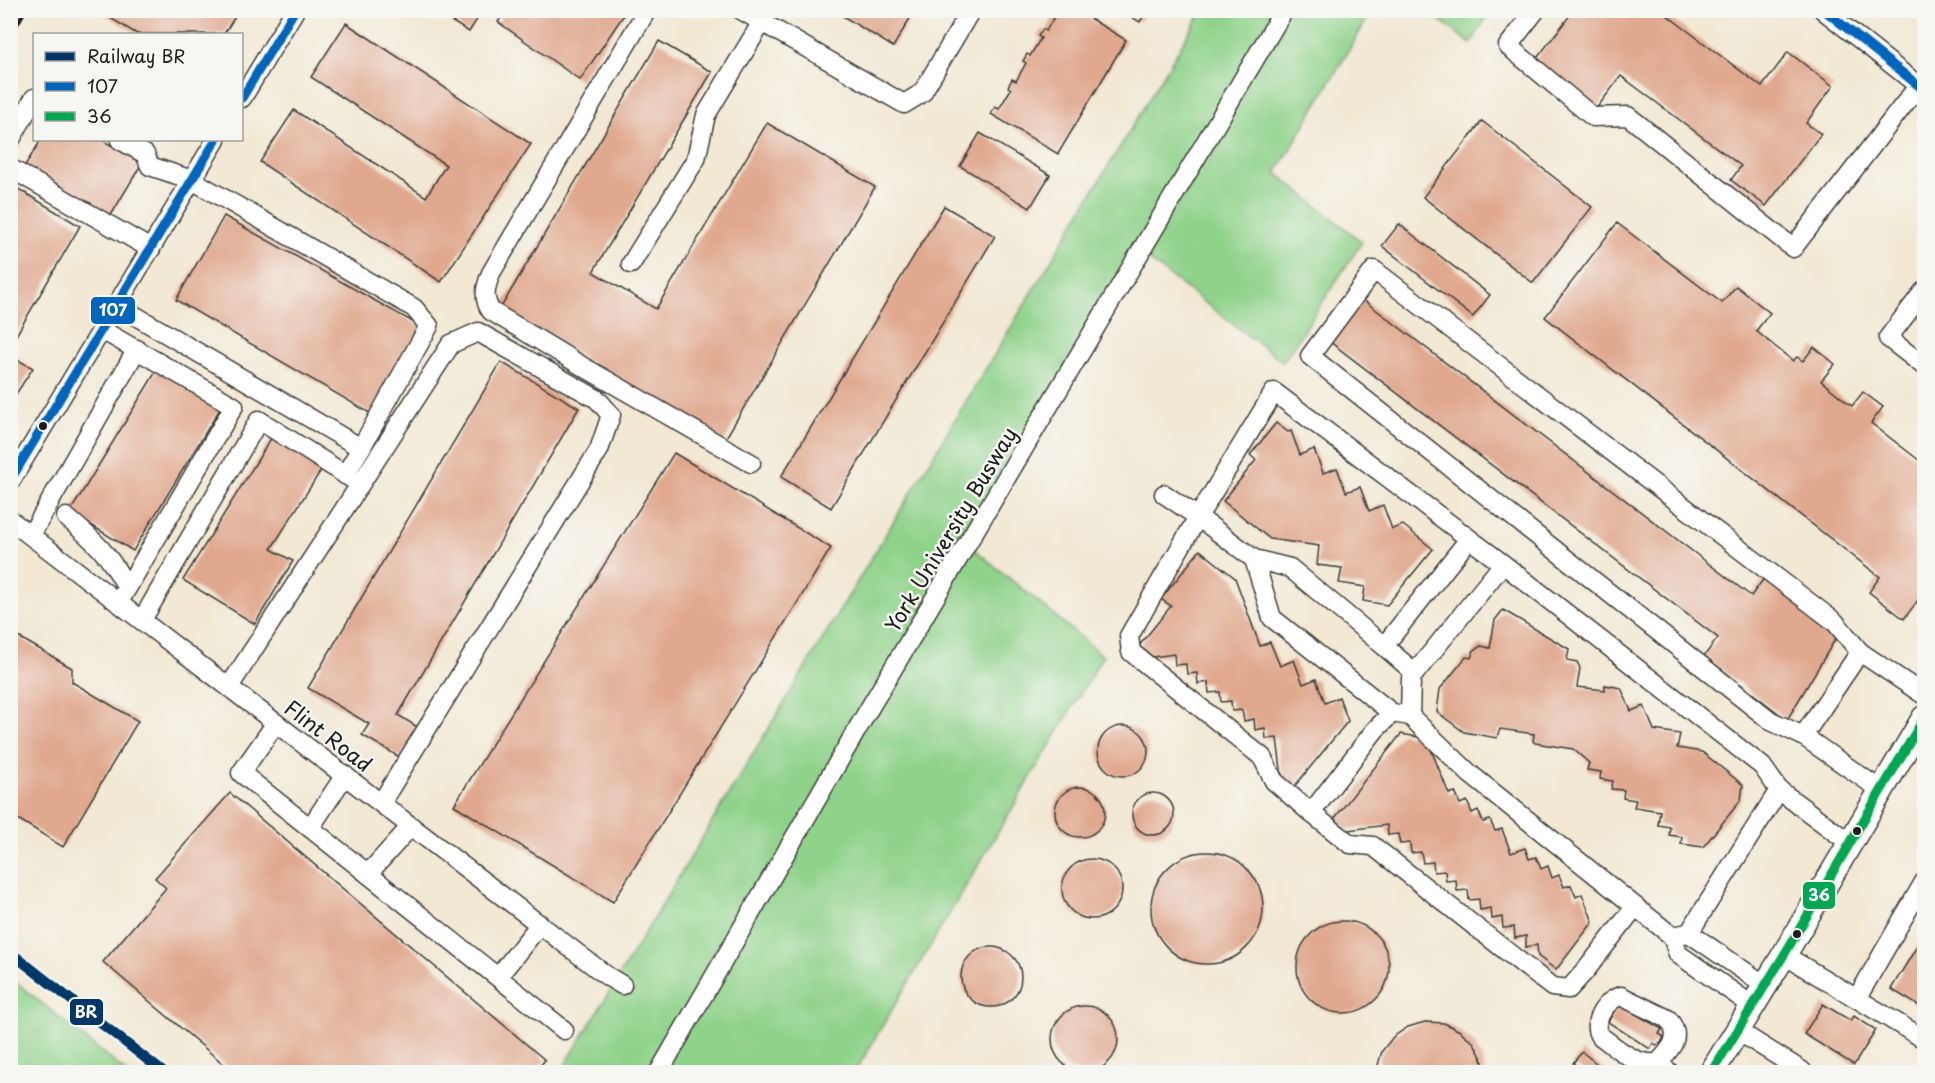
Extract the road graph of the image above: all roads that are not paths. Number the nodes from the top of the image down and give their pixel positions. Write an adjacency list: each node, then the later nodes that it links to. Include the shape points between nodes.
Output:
1 (295, 10): 10 (street)
2 (647, 10): 25 (street, via 491,273 486,301 491,311)
3 (741, 10): 8 (street)
4 (971, 10): 8 (street, via 922,93 904,104)
5 (1284, 10): 68 (street, York University Busway, via 866,714)
6 (1536, 10): 9 (street, via 1508,46 1593,117 1628,116 1793,248)
7 (1823, 10): 9 (street)
8 (762, 22): 18 (street, via 706,115 696,159)
9 (1922, 87)
10 (243, 97)
11 (33, 100): 12 (street)
12 (10, 141)
13 (122, 141): 16 (street, via 145,154 150,166)
14 (215, 141): 16 (street)
15 (10, 168): 17 (street)
16 (192, 180): 17 (street); 24 (street, via 414,308 429,326)
17 (151, 249): 20 (street)
18 (631, 264)
19 (1924, 291): 23 (street, via 1888,338)
20 (117, 305): 21 (street); 24 (street)
21 (102, 330): 22 (street); 27 (street)
22 (137, 349): 32 (street); 36 (street, via 234,406)
23 (1924, 365)
24 (361, 448): 26 (street)
25 (751, 463)
26 (352, 479): 37 (street, via 259,420); 41 (street); 50 (street, via 451,344 478,332 597,399 611,415 599,450)
27 (10, 482)
28 (1164, 494): 30 (street)
29 (66, 517): 36 (street, via 115,566)
30 (1198, 517): 33 (street, via 1274,392); 34 (street); 51 (street, via 1129,636 1131,652 1262,758 1274,782)
31 (10, 520): 32 (street, Flint Road)
32 (31, 535): 36 (street, Flint Road)
33 (1469, 539): 35 (street); 38 (street)
34 (1254, 559): 38 (street, via 1290,568); 43 (street, via 1272,618)
35 (1503, 564): 40 (street); 48 (street, via 1762,766)
36 (123, 595): 37 (street, Flint Road)
37 (142, 620): 41 (street, Flint Road)
38 (1384, 646): 40 (street)
39 (1860, 652): 42 (street); 46 (street); 46 (street, via 1835,622 1374,270 1310,356 1771,721)
40 (1415, 673): 43 (street)
41 (230, 687): 44 (street, Flint Road)
42 (1924, 695)
43 (1401, 715): 51 (street, via 1375,730); 57 (street)
44 (276, 723): 47 (street, Flint Road); 53 (street, via 242,773)
45 (1922, 725): 49 (main road)
46 (1803, 736): 49 (street)
47 (345, 775): 50 (street, Flint Road); 53 (street)
48 (1779, 790): 54 (street); 59 (street)
49 (1882, 791): 54 (main road)
50 (381, 803): 52 (street, Flint Road)
51 (1311, 813): 57 (street, via 1350,844 1372,846 1552,987 1569,989)
52 (411, 826): 55 (street); 58 (street, Flint Road)
53 (310, 828): 55 (street)
54 (1851, 844): 60 (main road)
55 (368, 874): 61 (street)
56 (1924, 882): 64 (street)
57 (1635, 907): 59 (street)
58 (540, 924): 61 (street); 62 (street, Flint Road)
59 (1680, 935): 63 (street)
60 (1784, 955): 63 (main road); 64 (street)
61 (498, 977): 65 (street)
62 (622, 985)
63 (1759, 996): 66 (main road)
64 (1857, 998): 67 (street)
65 (564, 1030)
66 (1738, 1031): 69 (main road); 70 (street)
67 (1924, 1039)
68 (659, 1072)
69 (1712, 1072)
70 (1803, 1072)

